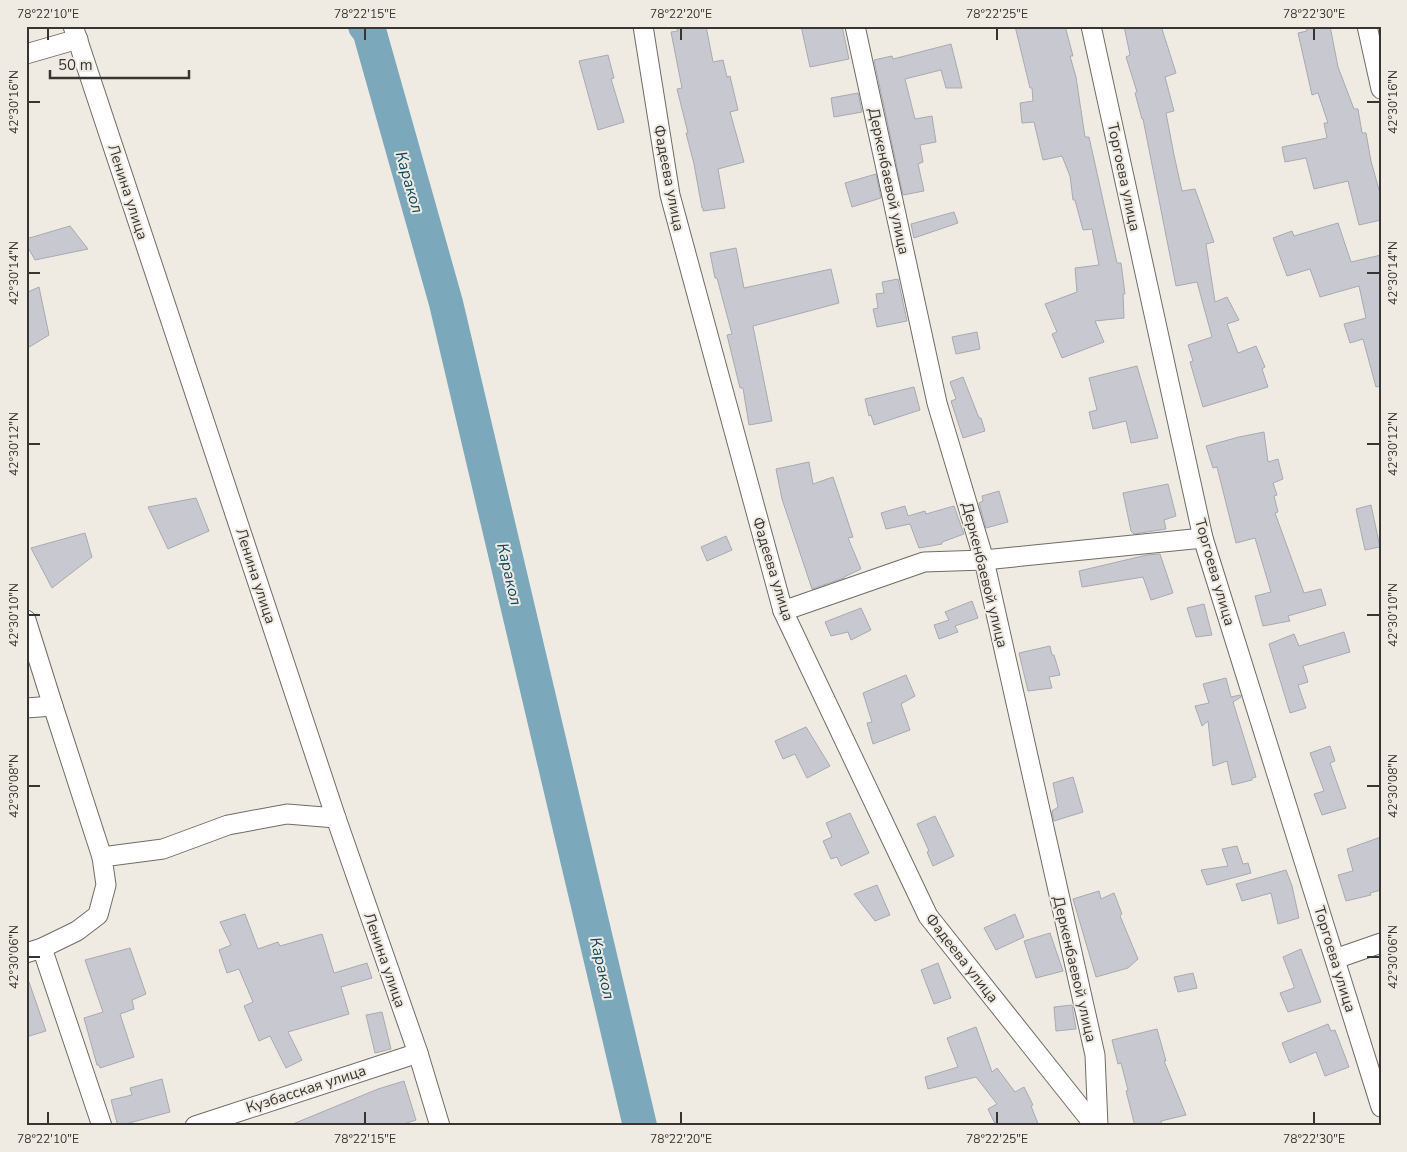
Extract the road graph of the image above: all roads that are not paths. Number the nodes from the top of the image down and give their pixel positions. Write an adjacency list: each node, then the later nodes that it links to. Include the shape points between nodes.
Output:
1 (642, 26): 10 (street, Фадеева улица, via 670,195)
2 (855, 26): 9 (street, Деркенбаевой улица, via 936,403)
3 (1091, 26): 8 (street, Торгоева улица)
4 (1367, 26): 7 (street)
5 (76, 33): 6 (street); 14 (street, Ленина улица)
6 (26, 54)
7 (1381, 89)
8 (1204, 538): 9 (street); 18 (street, Торгоева улица)
9 (984, 560): 10 (street, via 924,562); 24 (street, Деркенбаевой улица, via 1095,1055)
10 (783, 611): 24 (street, Фадеева улица, via 928,916)
11 (26, 620): 12 (street)
12 (53, 706): 13 (street); 15 (street)
13 (26, 708)
14 (336, 818): 15 (street, via 287,814 228,825 163,849); 19 (street, Ленина улица)
15 (102, 857): 17 (street, via 106,885 98,915 77,931)
16 (1381, 943): 18 (street)
17 (34, 951): 21 (street)
18 (1335, 958): 20 (street, Торгоева улица)
19 (418, 1053): 22 (street, Кузбасская улица); 23 (street, Ленина улица)
20 (1381, 1107)
21 (102, 1126)
22 (194, 1126)
23 (440, 1126)
24 (1096, 1126)

